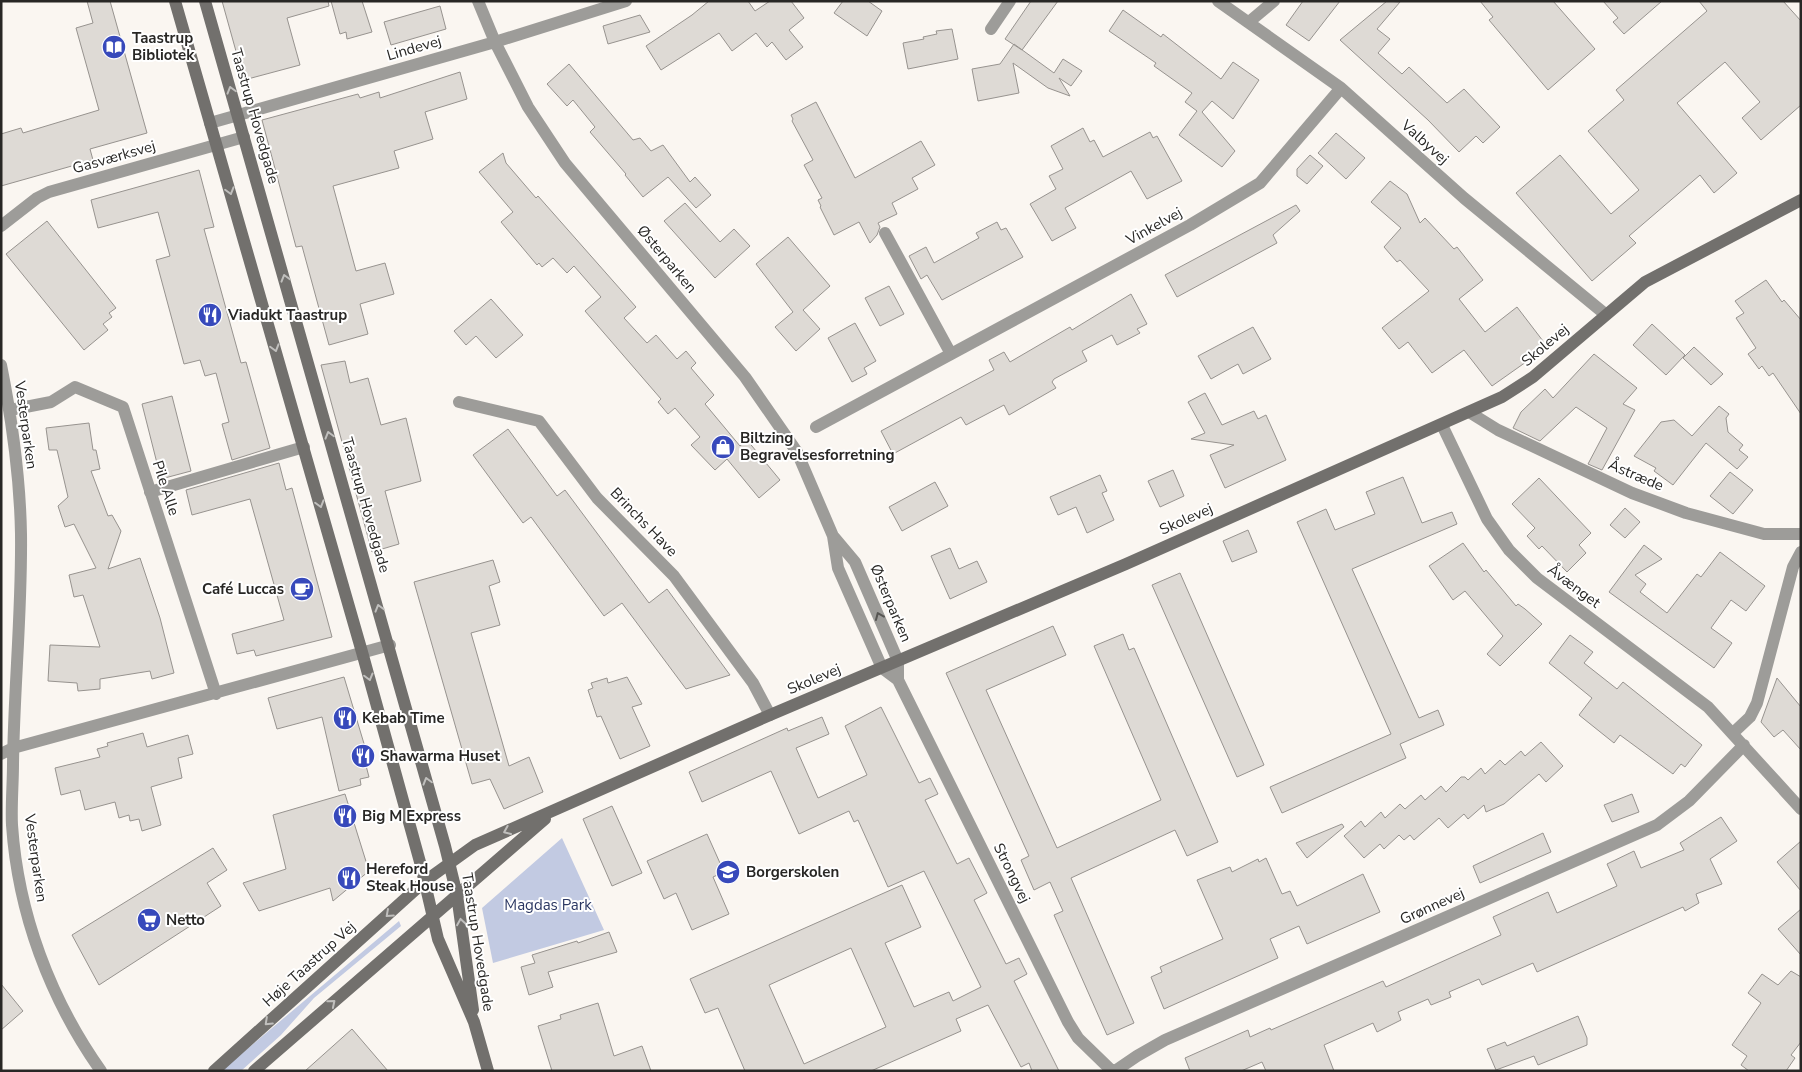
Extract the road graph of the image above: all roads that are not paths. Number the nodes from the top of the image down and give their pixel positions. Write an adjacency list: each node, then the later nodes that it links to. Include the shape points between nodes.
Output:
1 (175, 1): 13 (street, Taastrup Hovedgade)
2 (205, 1): 12 (street, Taastrup Hovedgade, one-way to 2)
3 (478, 1): 10 (street, Østerparken)
4 (626, 1): 10 (street, Lindevej)
5 (1010, 1): 9 (street)
6 (1218, 1): 8 (street, Valbyvej)
7 (1274, 1): 8 (street)
8 (1249, 22): 11 (street, Valbyvej)
9 (991, 29)
10 (495, 42): 12 (street, Lindevej); 30 (street, Østerparken, via 528,107 565,163 745,377 775,419 797,452)
11 (1341, 88): 19 (street, Valbyvej, via 1464,198); 20 (street, Vinkelvej, via 1260,183)
12 (238, 115): 13 (street, Lindevej); 14 (street, Taastrup Hovedgade)
13 (210, 123): 15 (street, Taastrup Hovedgade)
14 (244, 137): 15 (street, Gasværksvej); 32 (street, Taastrup Hovedgade, one-way to 14)
15 (217, 144): 17 (street, Gasværksvej, via 49,192); 27 (street, Taastrup Hovedgade, one-way to 27)
16 (1801, 200): 19 (street, Skolevej, via 1645,282)
17 (1, 226)
18 (885, 233): 20 (street)
19 (1605, 314): 24 (street, Skolevej, via 1533,377)
20 (951, 354): 26 (street, Vinkelvej)
21 (1, 365): 23 (street, Vesterparken)
22 (459, 402): 38 (street, Brinchs Have, via 539,421 597,498 674,576 753,683)
23 (10, 410): 28 (street, Pile Alle, via 51,402 75,388 123,407); 41 (street, Vesterparken, via 21,532)
24 (1470, 412): 25 (street, Skolevej); 29 (street, Åstræde, via 1498,430 1632,493 1686,513 1764,534)
25 (1442, 425): 34 (street, Skolevej); 39 (street, Åvænget, via 1487,519 1509,550 1537,578 1708,707)
26 (816, 427)
27 (304, 447): 28 (street); 33 (street, Taastrup Hovedgade, one-way to 33)
28 (150, 492): 37 (street, Pile Alle)
29 (1801, 534)
30 (833, 536): 34 (street, Østerparken, one-way to 30, via 855,562); 35 (street, Østerparken, via 838,568)
31 (1801, 552): 39 (street, via 1793,567 1757,702 1750,717)
32 (390, 645): 33 (street); 45 (street, Taastrup Hovedgade, one-way to 32)
33 (362, 652): 37 (street); 46 (street, Taastrup Hovedgade, one-way to 46)
34 (898, 661): 35 (street, Skolevej); 36 (street, Strongvej)
35 (882, 668): 36 (street, Strongvej); 38 (street, Skolevej)
36 (898, 680): 54 (street, Strongvej, via 1068,1022 1078,1038)
37 (216, 694): 41 (street)
38 (770, 715): 44 (street, Skolevej)
39 (1733, 733): 40 (street, Åvænget)
40 (1744, 745): 43 (street, Åvænget); 54 (street, Grønnevej, via 1689,801 1657,825 1165,1040)
41 (13, 748): 42 (street); 50 (street, Vesterparken, via 12,825 31,930 50,983)
42 (1, 754)
43 (1801, 809)
44 (552, 812): 45 (street, Skolevej, one-way to 45, via 475,845); 47 (street, Skolevej)
45 (449, 862): 46 (street, Skolevej); 47 (street, Taastrup Hovedgade)
46 (425, 881): 48 (street, Taastrup Hovedgade); 51 (street, Høje Taastrup Vej, one-way to 51)
47 (457, 895): 48 (street, Skolevej); 49 (street, Taastrup Hovedgade, one-way to 47)
48 (433, 916): 49 (street, Taastrup Hovedgade, via 438,939); 52 (street, one-way to 48)
49 (474, 1022): 53 (street, Taastrup Hovedgade)
50 (101, 1071)
51 (214, 1071)
52 (254, 1071)
53 (488, 1071)
54 (1113, 1071)

